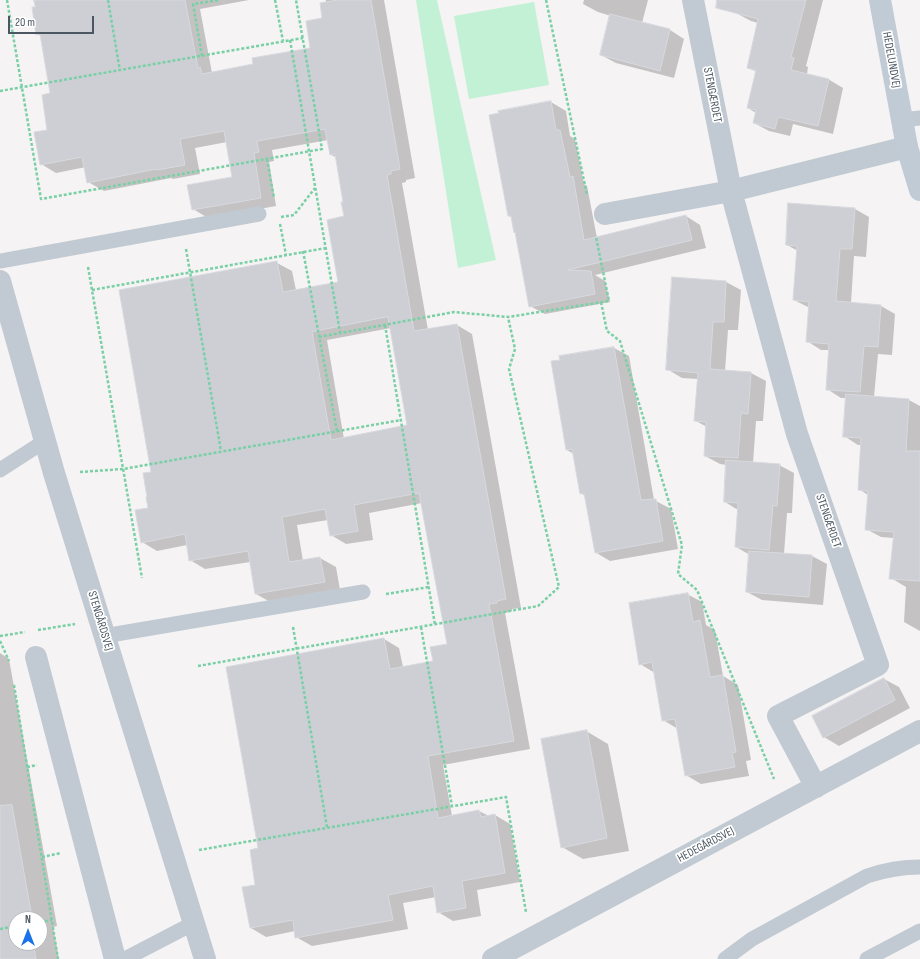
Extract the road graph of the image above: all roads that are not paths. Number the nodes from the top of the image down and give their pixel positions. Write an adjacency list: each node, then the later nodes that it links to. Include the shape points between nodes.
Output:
1 (693, 0): 6 (street, STENGÆRDET)
2 (880, 0): 3 (street, HEDELUNDVEJ)
3 (911, 119): 4 (street, HEDELUNDVEJ)
4 (907, 147): 5 (street, HEDELUNDVEJ); 6 (street)
5 (920, 190)
6 (731, 191): 8 (street); 17 (street, STENGÆRDET, via 797,434 878,665 778,716)
7 (259, 214): 9 (lane)
8 (599, 222)
9 (0, 262)
10 (0, 281): 11 (street, STENGÅRDSVEJ)
11 (45, 441): 12 (lane); 14 (street, STENGÅRDSVEJ)
12 (0, 470)
13 (363, 592): 14 (lane)
14 (102, 628): 19 (street, STENGÅRDSVEJ)
15 (36, 657): 22 (street)
16 (920, 731): 17 (street, HEDEGÅRDSVEJ)
17 (816, 787): 25 (street, HEDEGÅRDSVEJ)
18 (920, 867): 26 (lane, via 886,870 867,876 752,939)
19 (194, 923): 21 (lane); 24 (street, STENGÅRDSVEJ)
20 (920, 931): 27 (lane)
21 (145, 954): 23 (lane)
22 (115, 959)
23 (125, 959)
24 (205, 959)
25 (493, 959)
26 (725, 959)
27 (867, 959)

